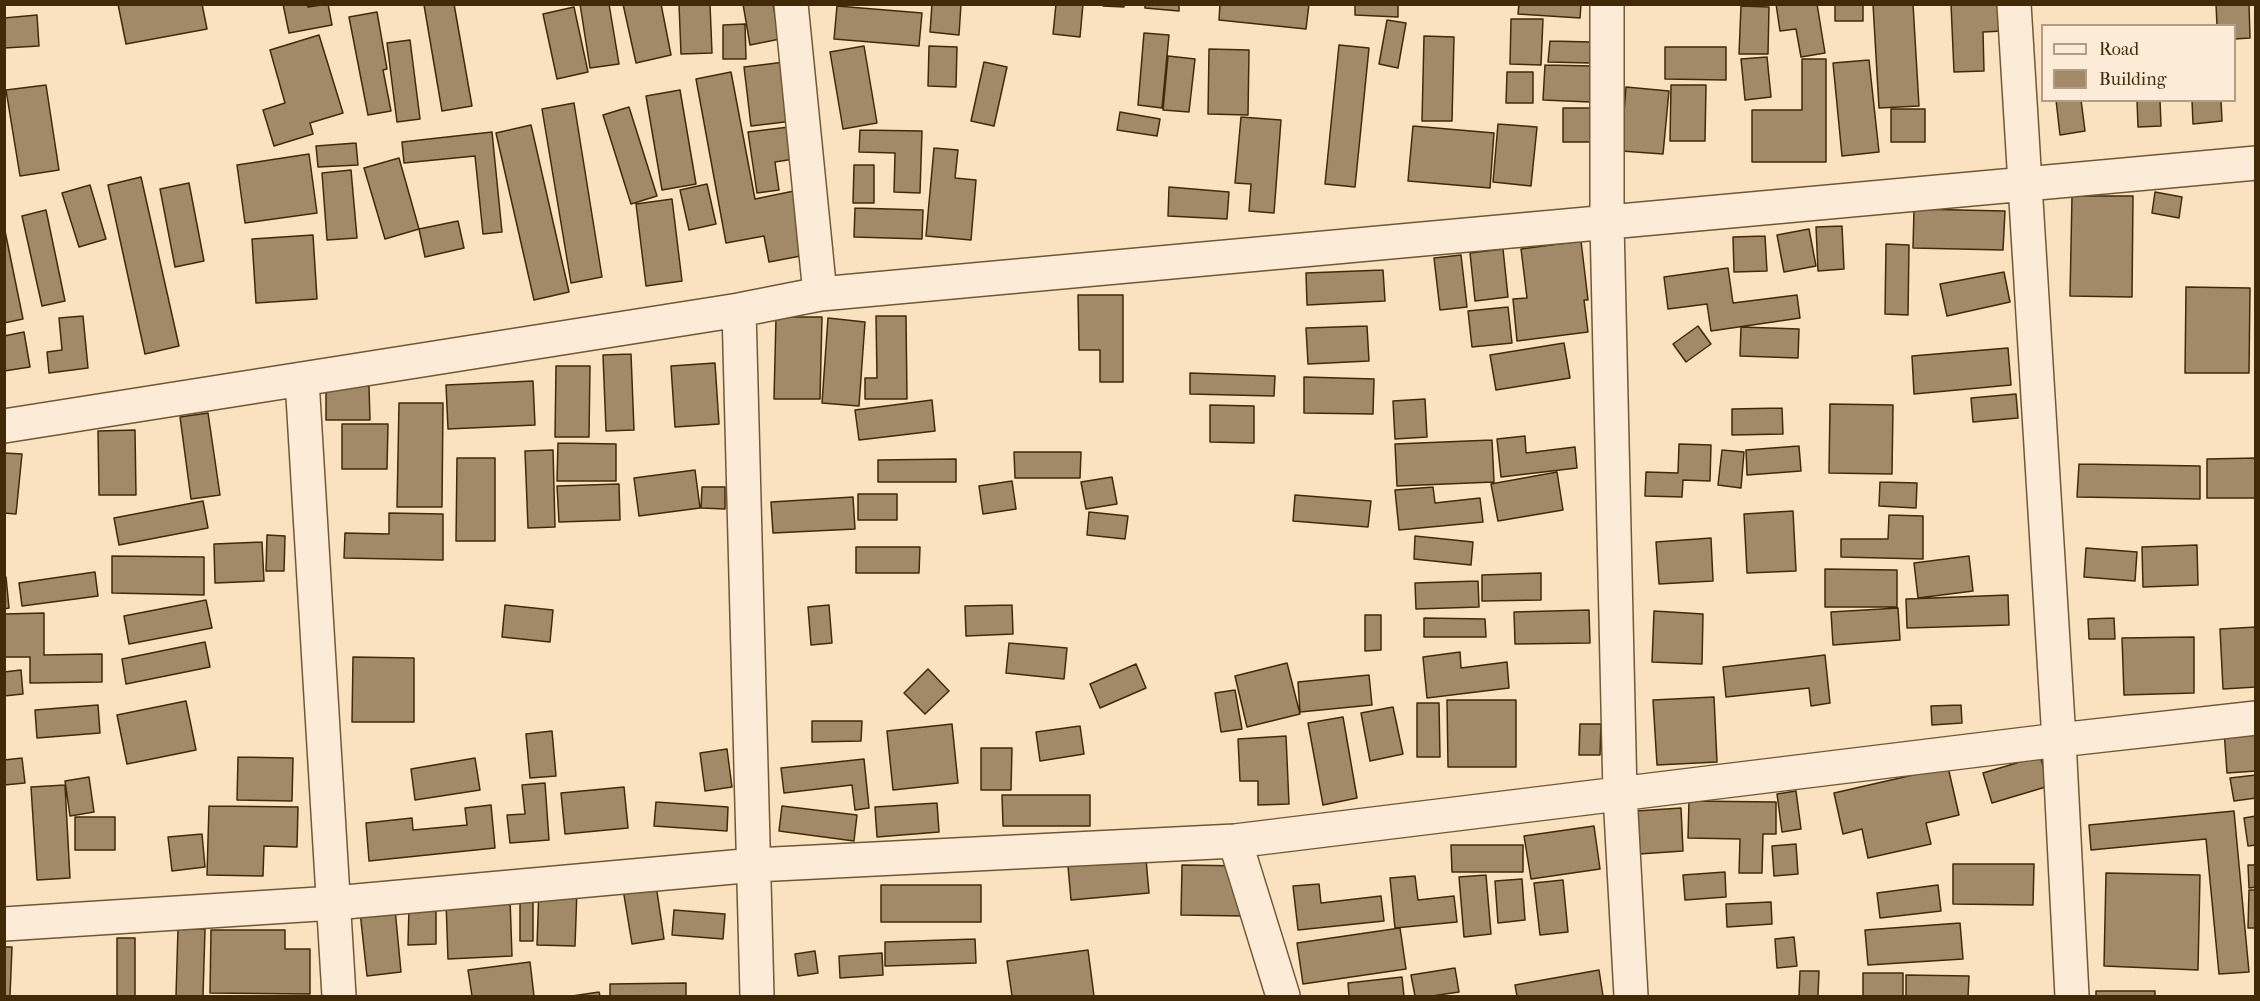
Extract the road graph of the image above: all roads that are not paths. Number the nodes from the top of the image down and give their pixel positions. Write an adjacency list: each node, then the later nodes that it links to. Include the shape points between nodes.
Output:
1 (791, 4): 7 (street)
2 (1607, 4): 6 (street)
3 (2014, 4): 5 (street)
4 (2256, 163): 5 (street)
5 (2026, 183): 6 (street); 12 (street)
6 (1607, 222): 7 (street); 13 (street)
7 (820, 294): 8 (street)
8 (739, 310): 9 (street); 15 (street)
9 (302, 380): 10 (street); 16 (street)
10 (4, 426)
11 (2256, 718): 12 (street)
12 (2059, 740): 13 (street); 22 (street)
13 (1620, 794): 14 (street); 21 (street)
14 (1235, 841): 15 (street); 20 (street)
15 (755, 865): 16 (street); 19 (street)
16 (334, 903): 17 (street); 18 (street)
17 (4, 924)
18 (339, 996)
19 (757, 996)
20 (1283, 996)
21 (1631, 996)
22 (2072, 996)

